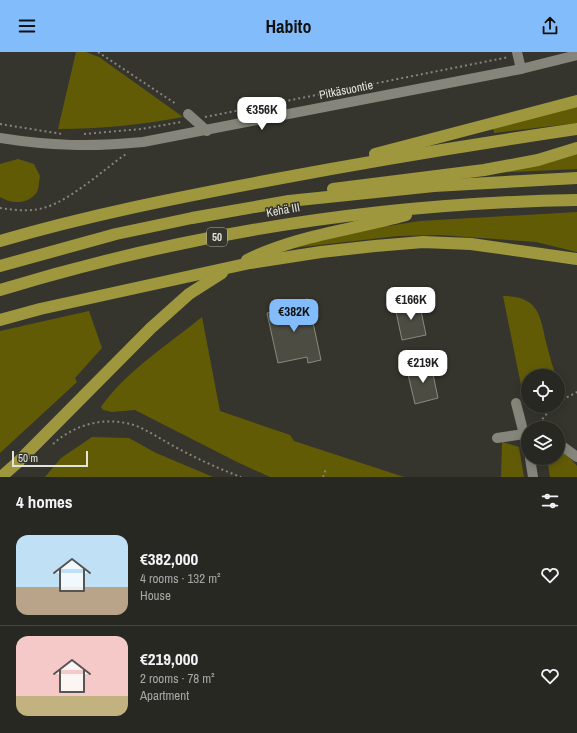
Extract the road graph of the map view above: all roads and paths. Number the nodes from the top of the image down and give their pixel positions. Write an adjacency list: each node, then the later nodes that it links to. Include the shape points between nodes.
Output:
1 (98, 52): 6 (path)
2 (518, 54): 4 (street); 7 (path)
3 (577, 55): 4 (street, Pitkäsuontie)
4 (521, 69): 10 (street, Pitkäsuontie)
5 (577, 101): 16 (highway)
6 (176, 104)
7 (191, 116): 10 (street); 12 (path, via 141,130)
8 (0, 124): 11 (path)
9 (577, 129): 16 (highway)
10 (208, 131): 14 (street, Pitkäsuontie)
11 (63, 134)
12 (77, 134)
13 (0, 138): 14 (street, Pitkäsuontie, via 40,145 93,147)
14 (143, 142): 21 (path, via 74,192 44,208)
15 (572, 151): 18 (highway, via 484,170 325,190)
16 (316, 171): 22 (highway, via 158,201)
17 (577, 178): 18 (highway, Kehä III / 50, via 434,186)
18 (289, 200): 26 (highway, Kehä III / 50, via 116,234)
19 (577, 200): 20 (highway, Kehä III / 50)
20 (438, 206): 27 (highway, Kehä III / 50, via 305,221 199,240 114,259); 44 (highway, via 396,218 309,236 260,253 207,281 151,328)
21 (0, 208)
22 (0, 241)
23 (534, 252): 24 (highway); 25 (highway); 28 (highway, via 471,244 423,242 321,252 250,263 164,281)
24 (577, 259)
25 (577, 265)
26 (0, 266)
27 (0, 290)
28 (0, 320)
29 (577, 392): 30 (path)
30 (565, 398)
31 (516, 403): 33 (street)
32 (547, 413): 34 (path)
33 (521, 421)
34 (541, 421)
35 (497, 438): 36 (street)
36 (521, 442)
37 (565, 445): 38 (street)
38 (577, 447)
39 (49, 448): 45 (path, via 78,427 106,421 122,423 138,427 205,462)
40 (565, 448): 41 (street)
41 (577, 457)
42 (531, 465): 47 (street)
43 (326, 470): 46 (path)
44 (0, 477)
45 (241, 477)
46 (323, 477)
47 (533, 477)

